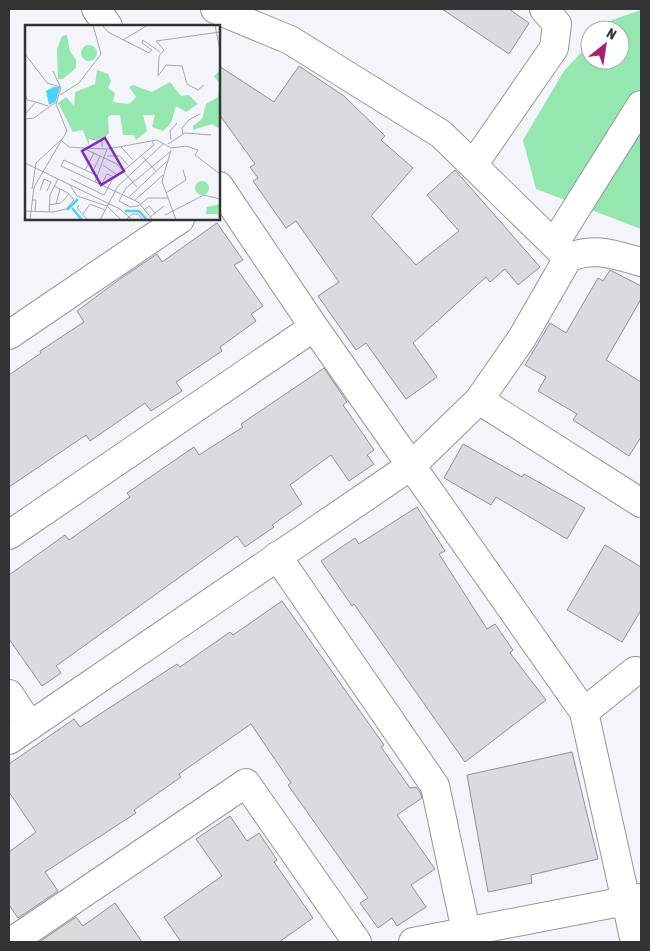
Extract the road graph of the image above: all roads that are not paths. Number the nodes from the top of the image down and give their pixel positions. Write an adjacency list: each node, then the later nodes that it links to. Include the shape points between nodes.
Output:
1 (96, 9): 4 (street)
2 (214, 9): 6 (street, via 290,40 441,134)
3 (544, 9): 6 (street, via 557,24 554,48)
4 (107, 25)
5 (641, 104): 9 (street)
6 (472, 165): 9 (street)
7 (220, 190): 11 (street)
8 (179, 220): 12 (street)
9 (561, 251): 10 (street, via 605,252); 13 (street, via 522,338)
10 (641, 262)
11 (314, 328): 14 (street); 16 (street)
12 (9, 335)
13 (479, 400): 14 (street); 15 (street)
14 (412, 465): 17 (street); 20 (street)
15 (641, 503)
16 (9, 535)
17 (277, 556): 21 (street); 23 (street, via 435,786)
18 (635, 671): 20 (street)
19 (9, 694): 21 (street)
20 (584, 712): 22 (street)
21 (19, 733)
22 (634, 899): 23 (street); 27 (street)
23 (466, 930): 26 (street)
24 (11, 942): 25 (street, via 246,783)
25 (357, 942)
26 (413, 942)
27 (635, 942)

